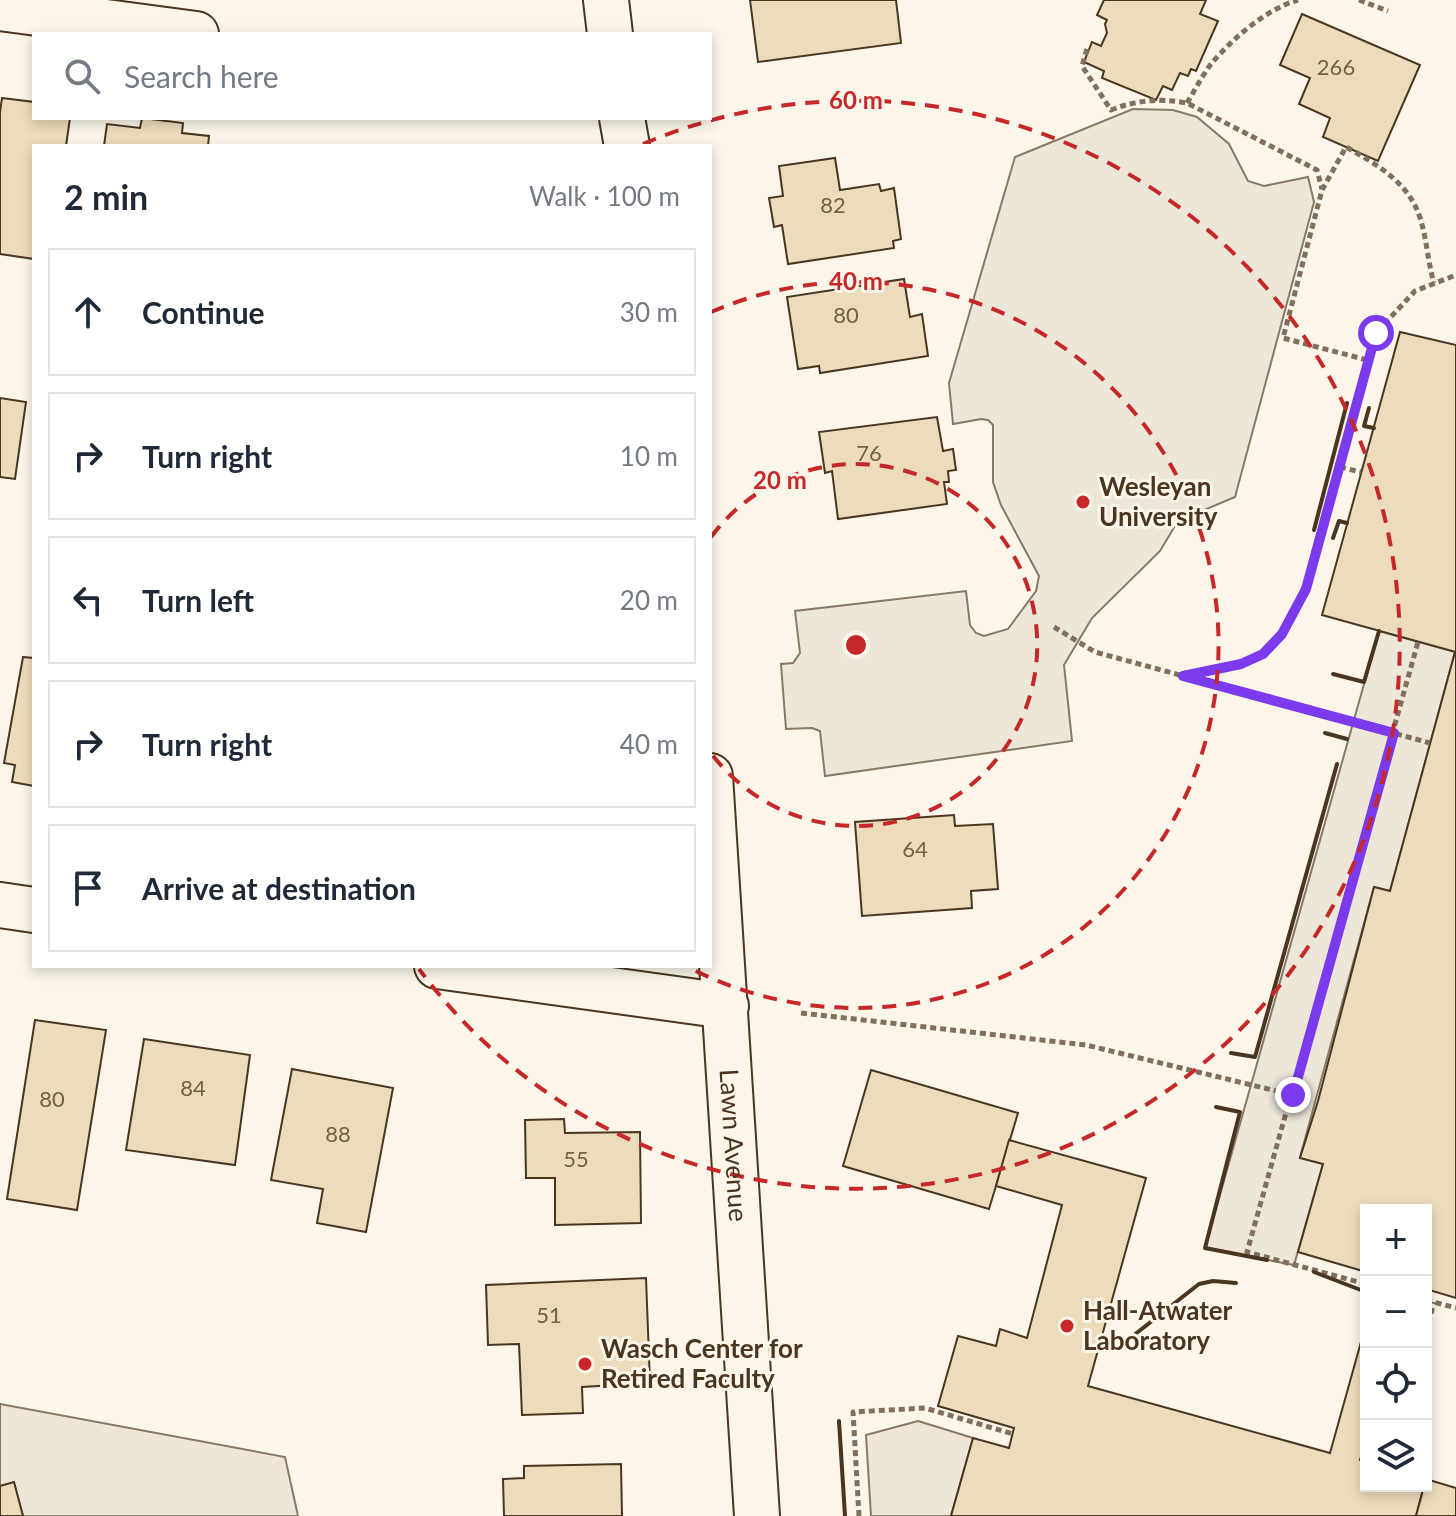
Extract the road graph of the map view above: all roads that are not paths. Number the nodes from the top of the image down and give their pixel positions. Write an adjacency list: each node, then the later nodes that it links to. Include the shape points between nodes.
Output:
1 (606, 0): 4 (street)
2 (0, 8): 3 (street)
3 (181, 32)
4 (610, 32)
5 (622, 120): 6 (street)
6 (627, 144)
7 (712, 805): 11 (street, Lawn Avenue)
8 (0, 905): 9 (street)
9 (32, 910)
10 (451, 968): 11 (street)
11 (726, 1006): 12 (street, Lawn Avenue)
12 (757, 1516)

